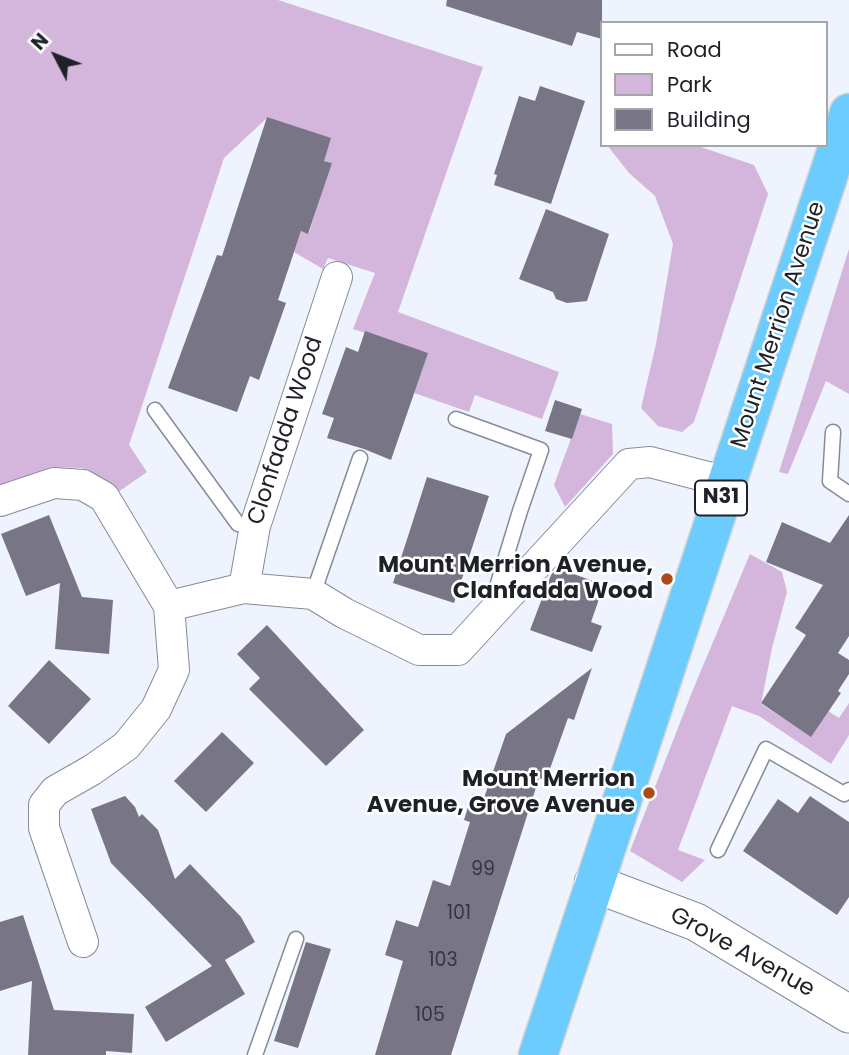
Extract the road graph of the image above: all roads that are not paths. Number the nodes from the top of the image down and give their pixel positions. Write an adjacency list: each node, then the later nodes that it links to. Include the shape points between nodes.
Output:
1 (849, 113): 7 (highway, Mount Merrion Avenue / N31)
2 (337, 277): 10 (street, Clonfadda Wood)
3 (155, 411): 10 (lane, via 238,524)
4 (456, 419): 14 (lane, via 541,450)
5 (833, 432): 8 (lane, via 830,481)
6 (360, 458): 12 (lane)
7 (727, 482): 14 (street, via 650,462 629,464); 17 (highway, Mount Merrion Avenue / N31)
8 (849, 494)
9 (0, 501): 13 (street, via 54,483 83,485 104,497)
10 (255, 526): 11 (street, Clonfadda Wood)
11 (244, 588): 12 (street); 13 (street)
12 (313, 594): 14 (street, via 419,650 458,650)
13 (169, 606): 19 (street, via 174,670 156,709 126,746 55,791 44,805 44,828)
14 (487, 616)
15 (849, 790): 16 (lane, via 844,794 766,749)
16 (718, 850)
17 (593, 883): 20 (street, Grove Avenue, via 696,922); 22 (highway, Mount Merrion Avenue / N31)
18 (296, 939): 21 (lane)
19 (83, 942)
20 (849, 1014)
21 (255, 1055)
22 (538, 1055)

